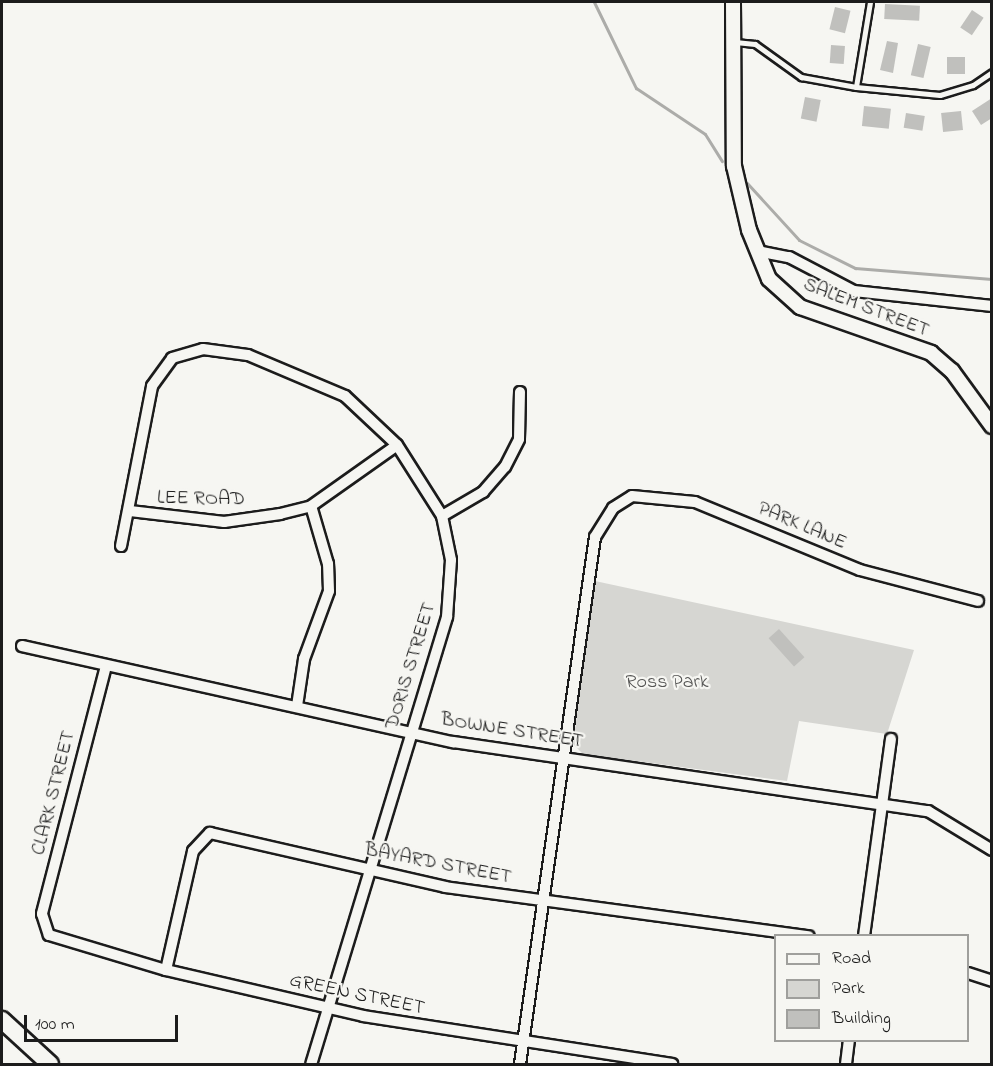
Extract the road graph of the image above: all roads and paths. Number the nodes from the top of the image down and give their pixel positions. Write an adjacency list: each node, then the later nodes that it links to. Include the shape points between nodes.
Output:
1 (733, 2): 3 (street, SALEM STREET)
2 (870, 2): 5 (lane)
3 (733, 42): 5 (lane, via 755,44 801,77); 6 (street, SALEM STREET, via 734,166)
4 (992, 72): 5 (lane, via 973,85 940,94)
5 (856, 87)
6 (757, 251): 7 (street, via 789,257 854,291); 9 (street, SALEM STREET, via 776,288 800,307 901,339 944,363)
7 (992, 306)
8 (520, 392): 13 (street, via 519,439 505,467 483,492)
9 (992, 426)
10 (397, 445): 11 (street, LEE ROAD); 12 (street, DORIS STREET, via 345,396 288,369 222,350 180,354 161,368 150,392); 13 (street, DORIS STREET)
11 (311, 506): 12 (street, LEE ROAD, via 224,522); 18 (street, via 328,564 329,591 304,659)
12 (129, 511): 14 (street, DORIS STREET)
13 (442, 516): 19 (street, DORIS STREET, via 451,598)
14 (121, 546)
15 (978, 601): 21 (street, PARK LANE, via 860,570 695,502 632,496 613,508 595,537)
16 (22, 646): 17 (street, BOWNE STREET)
17 (106, 666): 18 (street, BOWNE STREET); 26 (street, CLARK STREET, via 42,914)
18 (297, 706): 19 (street, BOWNE STREET)
19 (409, 732): 21 (street, BOWNE STREET); 24 (street, DORIS STREET)
20 (891, 739): 22 (street)
21 (564, 757): 22 (street, BOWNE STREET); 25 (street)
22 (883, 804): 23 (street, BOWNE STREET, via 928,811); 28 (street)
23 (992, 850)
24 (367, 870): 25 (street, BAYARD STREET); 29 (street, BAYARD STREET, via 217,832 203,835 193,851); 32 (street, DORIS STREET)
25 (543, 901): 27 (street, BAYARD STREET); 35 (street)
26 (44, 929): 29 (street, GREEN STREET, via 68,944)
27 (794, 934)
28 (864, 934)
29 (166, 970): 32 (street, GREEN STREET)
30 (969, 973): 31 (street)
31 (992, 981)
32 (326, 1008): 35 (street, GREEN STREET); 37 (street, DORIS STREET)
33 (2, 1020): 36 (highway)
34 (849, 1042): 40 (street)
35 (523, 1044): 38 (street); 39 (street, GREEN STREET)
36 (50, 1065)
37 (311, 1065)
38 (520, 1065)
39 (672, 1065)
40 (846, 1065)

